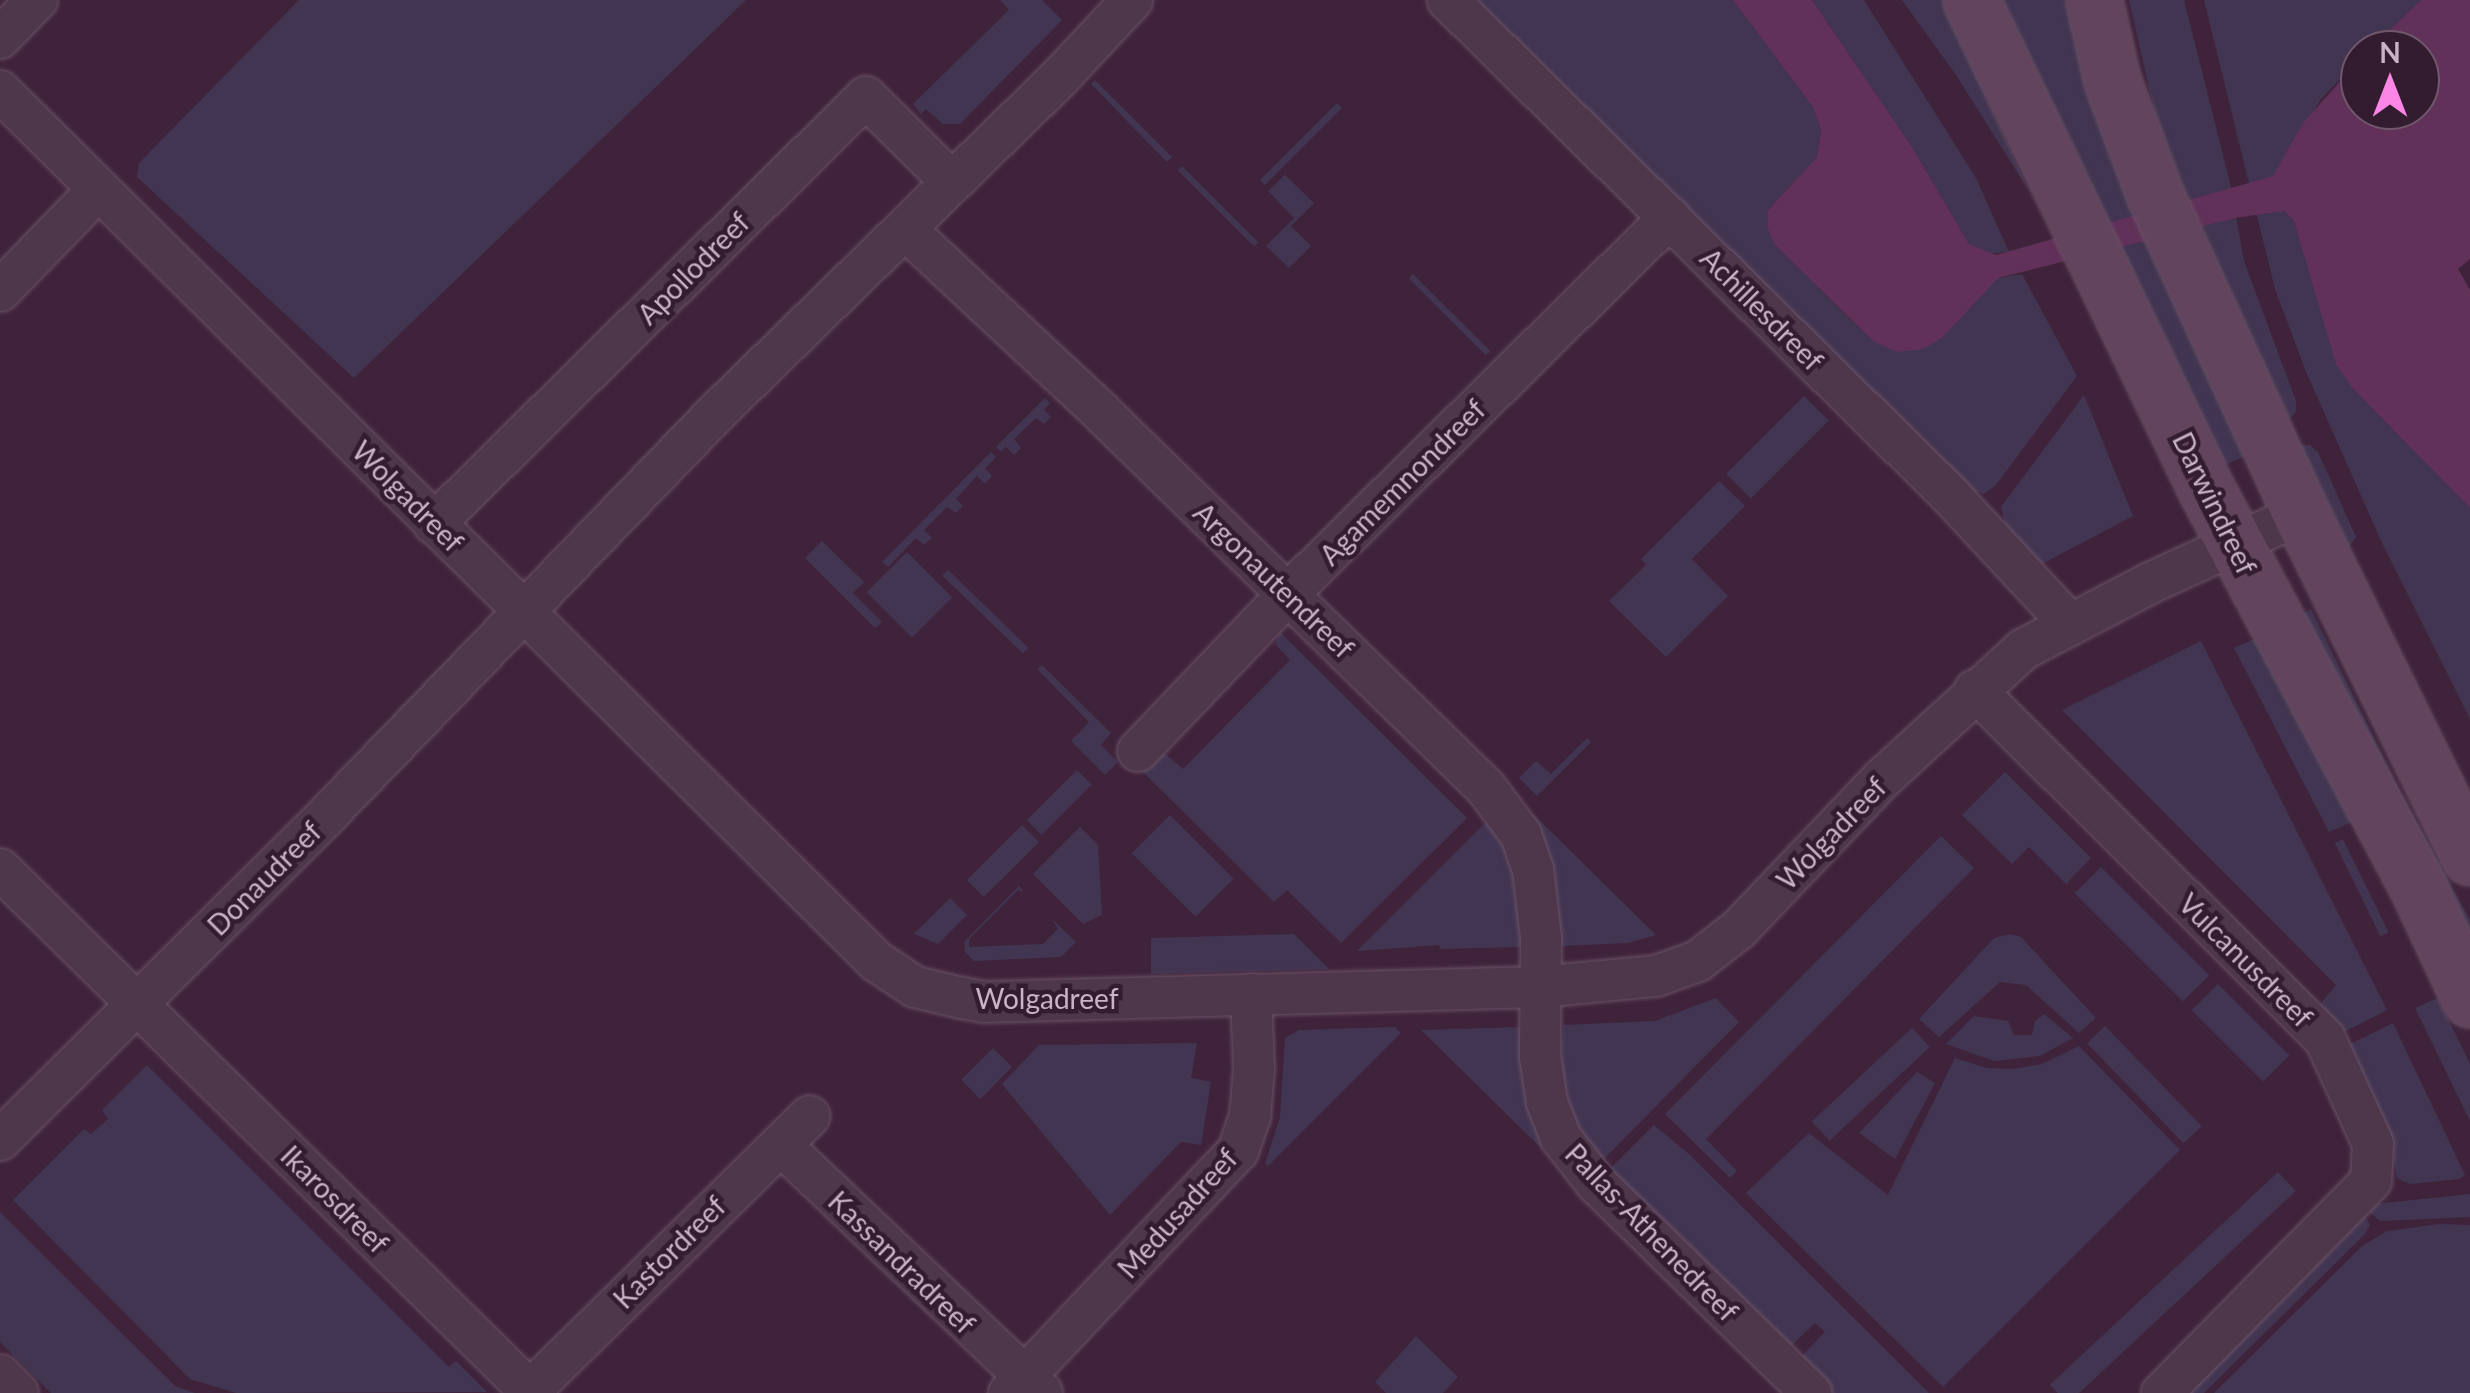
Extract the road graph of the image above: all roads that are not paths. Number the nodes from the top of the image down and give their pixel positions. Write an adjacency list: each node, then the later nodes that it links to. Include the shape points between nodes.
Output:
1 (37, 0): 6 (street)
2 (1132, 0): 8 (street)
3 (1448, 0): 10 (street, Achillesdreef)
4 (1971, 0): 15 (main road, Darwindreef)
5 (2094, 0): 13 (main road, via 2112,80 2155,195)
6 (0, 38)
7 (0, 90): 9 (street, Wolgadreef)
8 (952, 182): 11 (street); 14 (street, Apollodreef, via 866,97)
9 (98, 190): 12 (street); 14 (street, Wolgadreef)
10 (1670, 216): 16 (street, Agamemnondreef); 18 (street, Achillesdreef)
11 (904, 229): 16 (street, Argonautendreef); 17 (street)
12 (0, 291)
13 (2302, 514): 15 (street, Wolgadreef); 21 (main road)
14 (434, 524): 17 (street, Wolgadreef)
15 (2234, 544): 18 (street, Wolgadreef); 25 (main road, Darwindreef)
16 (1289, 594): 20 (street, Agamemnondreef); 23 (street, Argonautendreef, via 1486,788 1520,836 1533,869 1541,938)
17 (522, 610): 24 (street, Wolgadreef, via 876,962 915,986 986,1002); 26 (street, Donaudreef)
18 (2070, 624): 19 (street, Wolgadreef, via 2024,649)
19 (1975, 690): 23 (street, Wolgadreef, via 1739,929 1698,961 1656,976); 35 (street, Vulcanusdreef, via 2325,1039 2373,1144 2371,1181)
20 (1138, 751)
21 (2470, 857)
22 (0, 869): 26 (street, Ikarosdreef)
23 (1538, 986): 24 (street, Wolgadreef); 31 (street, Pallas-Athenedreef, via 1544,1087 1562,1138)
24 (1251, 994): 32 (street, Medusadreef, via 1250,1118 1238,1151)
25 (2470, 999)
26 (139, 1004): 28 (street, Donaudreef); 33 (street, Ikarosdreef)
27 (810, 1116): 29 (street, Kastordreef)
28 (0, 1140)
29 (781, 1145): 32 (street, Kassandradreef); 33 (street, Kastordreef)
30 (0, 1375): 34 (street)
31 (1792, 1387)
32 (1025, 1388)
33 (531, 1392)
34 (18, 1393)
35 (2162, 1393)

